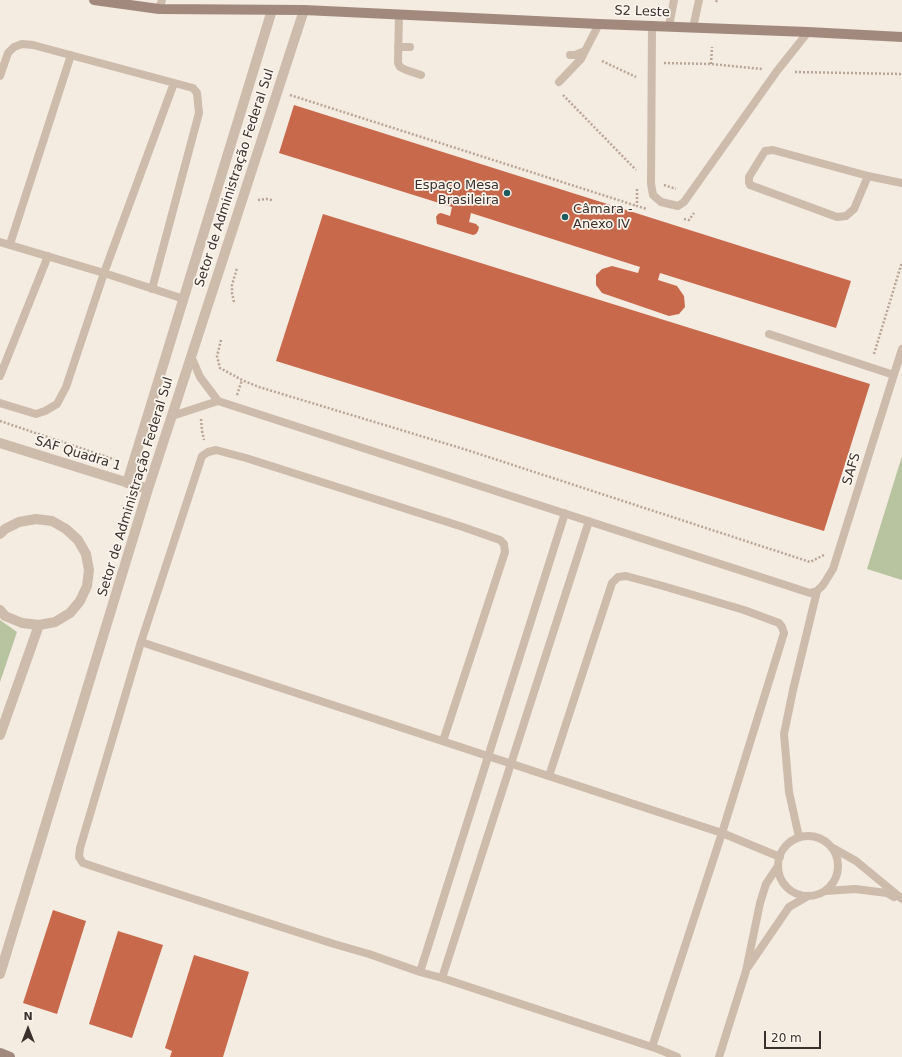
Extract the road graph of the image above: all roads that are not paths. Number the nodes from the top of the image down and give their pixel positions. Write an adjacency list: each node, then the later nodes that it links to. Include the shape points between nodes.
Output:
1 (94, 0): 4 (main road, S2 Leste)
2 (674, 0): 10 (lane)
3 (699, 0): 11 (lane)
4 (160, 5): 5 (main road, S2 Leste)
5 (272, 10): 6 (main road, S2 Leste); 30 (street, Setor de Administração Federal Sul)
6 (304, 10): 7 (main road, S2 Leste); 33 (street, Setor de Administração Federal Sul)
7 (399, 15): 8 (main road, S2 Leste); 14 (lane)
8 (599, 24): 9 (main road, S2 Leste); 16 (lane)
9 (652, 25): 10 (main road, S2 Leste); 12 (lane, via 651,184 654,195 661,202 678,206 684,202 777,71)
10 (669, 26): 11 (main road, S2 Leste)
11 (693, 28): 12 (main road, S2 Leste)
12 (808, 32): 13 (main road, S2 Leste)
13 (902, 37)
14 (398, 47): 15 (lane); 19 (lane, via 400,67)
15 (410, 47)
16 (585, 51): 17 (lane); 21 (lane, via 581,59)
17 (570, 55)
18 (71, 56): 20 (lane, via 22,44 8,53); 22 (lane); 26 (lane)
19 (421, 75)
20 (0, 76)
21 (559, 82)
22 (174, 83): 28 (lane); 29 (lane, via 193,88 197,93 199,113)
23 (868, 176): 23 (lane, via 768,150 749,177 749,182 750,185 837,217 846,216 854,209); 24 (lane)
24 (902, 183)
25 (0, 242): 26 (lane)
26 (10, 244): 27 (lane)
27 (48, 256): 28 (lane); 35 (lane)
28 (104, 273): 29 (lane); 37 (lane, via 66,388 57,404 36,414)
29 (152, 289): 30 (lane)
30 (184, 299): 40 (street, Setor de Administração Federal Sul)
31 (769, 334): 34 (lane)
32 (902, 349): 34 (lane, SAFS)
33 (191, 356): 36 (lane, via 200,377); 38 (street, Setor de Administração Federal Sul)
34 (894, 375): 45 (lane, SAFS, via 833,569)
35 (0, 376)
36 (218, 401): 38 (lane); 42 (lane)
37 (0, 403)
38 (172, 416): 41 (street, Setor de Administração Federal Sul)
39 (0, 443): 40 (street, SAF Quadra 1)
40 (127, 483): 41 (street, SAF Quadra 1)
41 (148, 489): 64 (street, Setor de Administração Federal Sul)
42 (565, 513): 43 (lane); 51 (lane)
43 (589, 522): 45 (lane, via 810,593); 52 (lane)
44 (0, 534): 47 (street, via 19,522 36,519 52,522 74,536 86,554 88,586 80,601 70,613 55,622)
45 (817, 591): 55 (lane, via 784,734 789,792)
46 (0, 610): 47 (street, via 5,616 22,623)
47 (40, 625): 49 (street)
48 (141, 642): 50 (lane); 50 (lane, via 202,456 208,452 216,450 253,460 463,526 500,540 504,544 505,552); 63 (lane, via 80,848 79,857 83,863)
49 (0, 735)
50 (443, 742): 51 (lane)
51 (488, 756): 52 (lane); 63 (lane)
52 (511, 764): 53 (lane); 65 (lane)
53 (549, 776): 54 (lane); 54 (lane, via 612,583 618,577 626,576 744,610 779,624 784,633)
54 (722, 833): 57 (lane); 66 (lane)
55 (799, 837): 56 (lane, via 818,837); 57 (lane, via 790,841)
56 (833, 848): 59 (lane, via 838,871 833,884); 61 (lane, via 856,861)
57 (780, 857): 58 (lane)
58 (778, 866): 60 (lane, via 784,884 799,895); 62 (lane, via 766,884 760,903)
59 (826, 890): 60 (lane, via 818,895); 61 (lane, via 855,889 886,893)
60 (808, 896): 62 (lane, via 789,907)
61 (902, 901)
62 (746, 971): 70 (lane)
63 (420, 972): 65 (lane)
64 (0, 974)
65 (442, 978): 66 (lane)
66 (652, 1047): 69 (lane)
67 (0, 1053): 68 (main road)
68 (10, 1057)
69 (677, 1057)
70 (719, 1057)

